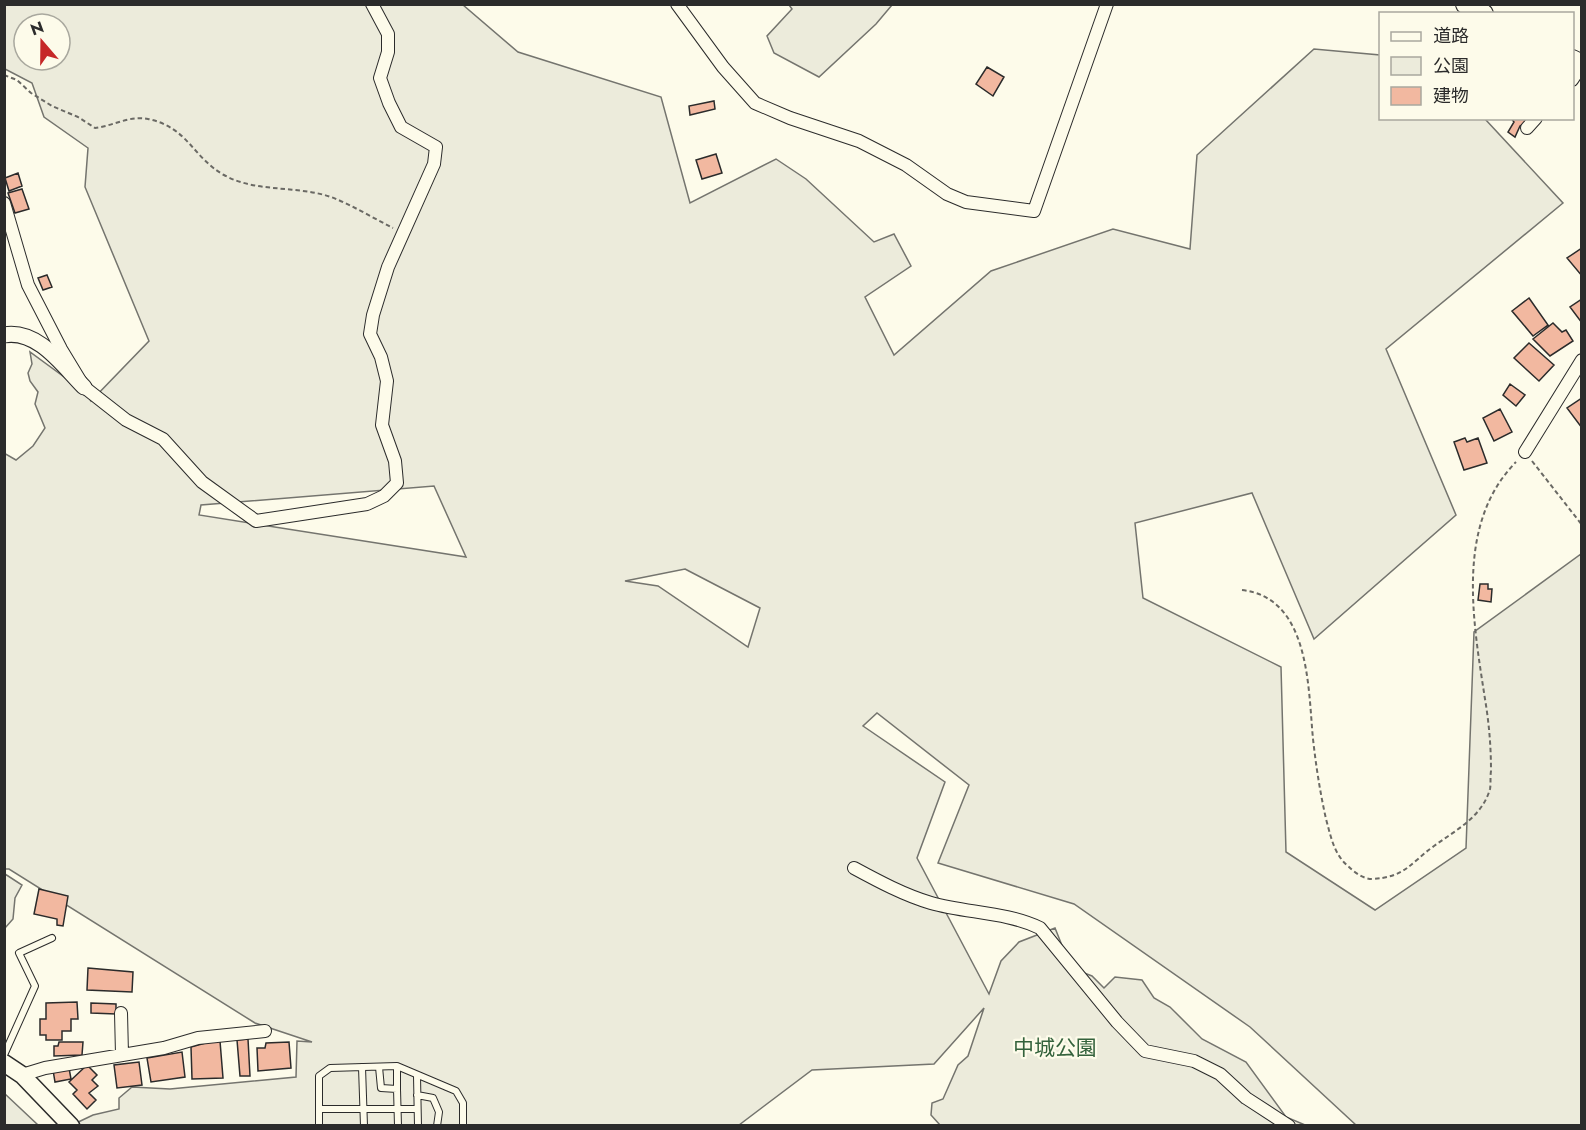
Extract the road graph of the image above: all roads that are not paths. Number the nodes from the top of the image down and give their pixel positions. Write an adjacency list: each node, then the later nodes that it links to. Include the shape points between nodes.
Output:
1 (372, 4): 11 (street, via 388,34 388,52 380,78 389,103 401,127 436,147 434,164 388,267 370,334 387,381 382,425 395,461 397,483 384,496 367,504 256,521 202,482 163,439 126,420)
2 (677, 4): 3 (street, via 755,103 859,141 966,202 1034,211)
3 (1107, 4)
4 (1466, 4): 5 (highway)
5 (1480, 12)
6 (1534, 120): 7 (street)
7 (1527, 128)
8 (4, 203): 11 (street, via 28,285)
9 (4, 335): 11 (street, via 15,333 35,339)
10 (1581, 360): 12 (street)
11 (84, 387)
12 (1525, 452)
13 (854, 868): 38 (street, via 930,902 1026,921 1040,928 1145,1051 1194,1061 1220,1074 1246,1098)
14 (52, 938): 18 (lane, via 19,953 35,986)
15 (121, 1013): 17 (street)
16 (264, 1031): 17 (street, via 198,1038)
17 (122, 1054): 23 (street)
18 (4, 1055)
19 (4, 1063): 23 (main road)
20 (396, 1066): 22 (lane); 24 (lane); 25 (lane)
21 (362, 1067): 22 (lane); 27 (lane, via 330,1068 319,1076); 28 (lane)
22 (378, 1067): 25 (lane, via 381,1088)
23 (22, 1075): 31 (main road)
24 (417, 1076): 26 (lane); 37 (lane, via 456,1091 463,1103)
25 (397, 1089): 30 (lane)
26 (417, 1095): 29 (lane); 36 (lane, via 433,1098 439,1112)
27 (319, 1108): 28 (lane); 32 (lane)
28 (363, 1108): 30 (lane); 33 (lane)
29 (417, 1109): 30 (lane); 35 (lane)
30 (397, 1110): 34 (lane)
31 (71, 1125)
32 (319, 1125)
33 (364, 1125)
34 (398, 1125)
35 (418, 1125)
36 (437, 1125)
37 (463, 1125)
38 (1289, 1125)

